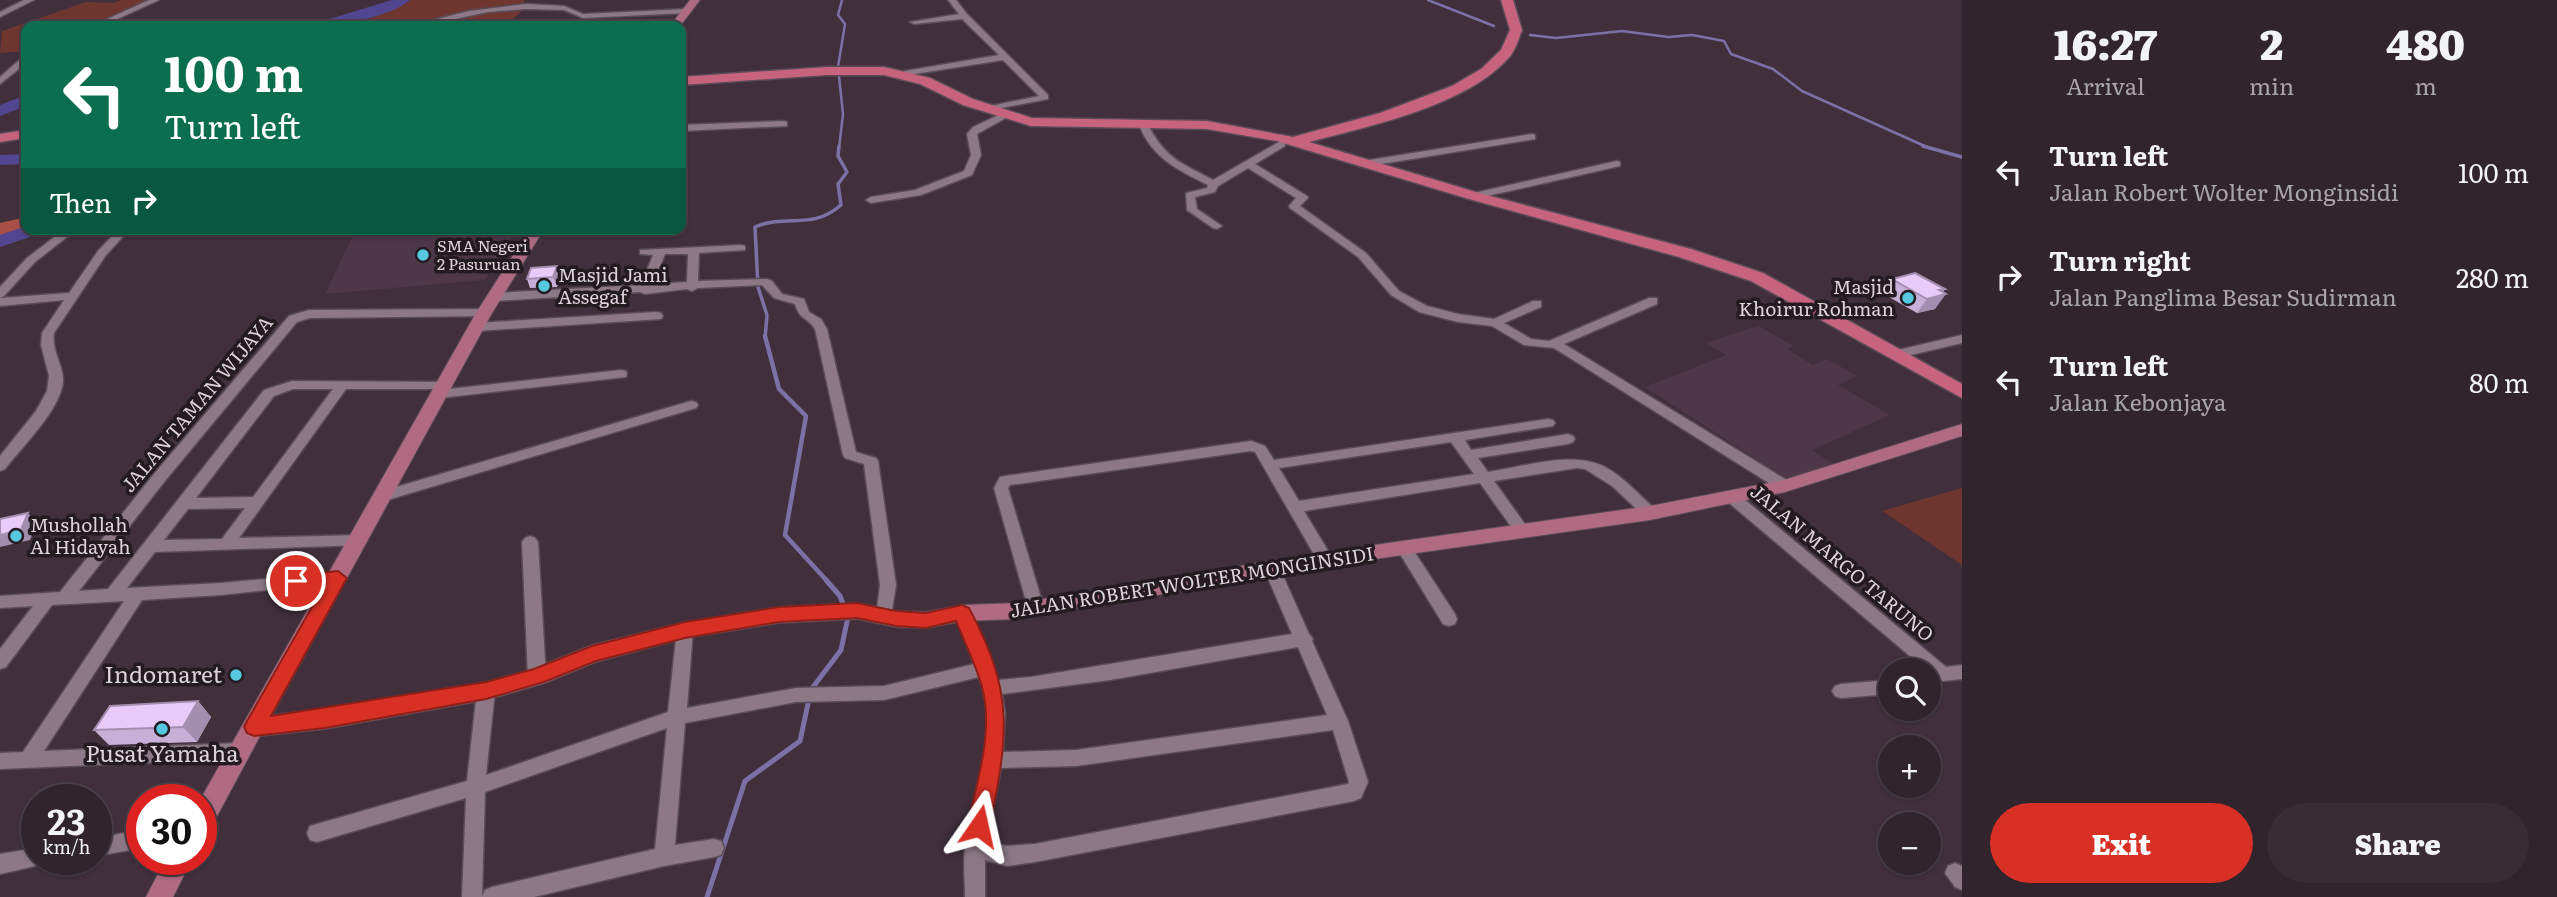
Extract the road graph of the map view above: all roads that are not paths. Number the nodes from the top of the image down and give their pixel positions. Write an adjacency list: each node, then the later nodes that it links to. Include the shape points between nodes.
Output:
1 (30, 0): 11 (street)
2 (155, 0): 14 (street)
3 (543, 0): 9 (street)
4 (695, 0): 10 (main road)
5 (953, 0): 12 (street)
6 (1507, 0): 36 (highway, via 1516,22 1513,41 1497,62 1473,81)
7 (1516, 0): 32 (highway, via 1525,19 1521,49 1495,74 1454,99)
8 (469, 1): 13 (street)
9 (553, 8): 10 (street, via 568,8 583,16); 13 (street, via 521,7)
10 (687, 11): 16 (main road)
11 (0, 15)
12 (964, 16): 17 (street); 18 (street)
13 (450, 18): 15 (street)
14 (107, 21)
15 (436, 21)
16 (679, 21)
17 (914, 22)
18 (1004, 57): 21 (street); 25 (street, via 1045,97)
19 (21, 63): 22 (street)
20 (965, 71): 24 (street)
21 (905, 74): 23 (highway, via 850,70); 24 (highway)
22 (0, 81)
23 (686, 81)
24 (925, 81): 25 (highway)
25 (989, 109): 26 (highway)
26 (1006, 115): 28 (highway, via 1042,123); 43 (street, via 972,134 976,155 968,173 917,193)
27 (784, 124): 30 (street)
28 (1144, 124): 29 (highway); 41 (street, via 1149,140 1161,154)
29 (1185, 124): 31 (highway); 36 (highway)
30 (686, 128)
31 (1262, 134): 36 (highway); 36 (highway)
32 (1346, 134): 36 (highway); 37 (highway, via 1342,149)
33 (21, 135): 35 (highway)
34 (1532, 136): 37 (street)
35 (0, 138)
36 (1300, 143): 37 (highway); 38 (street); 40 (highway)
37 (1362, 161): 40 (highway)
38 (1248, 164): 41 (street); 61 (street, via 1303,198 1294,206 1362,255 1395,293 1434,313)
39 (1617, 164): 42 (street)
40 (1398, 173): 42 (highway)
41 (1213, 184): 44 (street, via 1211,190 1189,199 1192,210)
42 (1474, 196): 64 (highway, via 1757,277)
43 (871, 201)
44 (1217, 226)
45 (64, 235): 54 (street, via 31,260)
46 (119, 235): 55 (street)
47 (533, 235): 59 (main road)
48 (741, 248): 49 (street)
49 (694, 251): 51 (street); 52 (street)
50 (643, 252): 51 (street)
51 (660, 252): 53 (street)
52 (692, 288): 53 (street); 100 (street, via 768,283 778,296 800,302 804,314 819,323 850,455 871,461 888,585)
53 (645, 290): 59 (street)
54 (0, 294)
55 (73, 296): 57 (street); 76 (street, via 46,340 55,367 54,392)
56 (1653, 301): 63 (street)
57 (0, 302)
58 (1537, 304): 61 (street)
59 (485, 313): 60 (street); 67 (main road); 96 (street, JALAN TAMAN WIJAYA, via 309,314 293,319)
60 (657, 316)
61 (1495, 323): 63 (street, via 1528,341)
62 (1962, 339): 64 (street)
63 (1556, 344): 78 (street)
64 (1898, 354): 68 (highway)
65 (621, 374): 67 (street)
66 (342, 386): 67 (street); 81 (street); 82 (street, via 292,385 270,393)
67 (442, 389): 79 (main road)
68 (1962, 392)
69 (691, 405): 79 (street)
70 (1548, 423): 72 (street)
71 (1962, 430): 78 (main road, JALAN ROBERT WOLTER MONGINSIDI)
72 (1455, 437): 74 (street); 75 (street)
73 (1568, 439): 74 (street)
74 (1468, 456): 77 (street)
75 (1270, 465): 83 (street); 98 (street, via 1260,449 1251,446 1006,481 1001,488)
76 (0, 466)
77 (1484, 477): 83 (street); 84 (street, via 1589,464); 85 (street)
78 (1786, 486): 80 (main road, JALAN ROBERT WOLTER MONGINSIDI)
79 (384, 496): 86 (main road)
80 (1733, 498): 84 (main road, JALAN ROBERT WOLTER MONGINSIDI); 104 (street, JALAN MARGO TARUNO)
81 (257, 502): 82 (street); 88 (street)
82 (183, 504): 89 (street)
83 (1295, 507): 91 (street)
84 (1650, 513): 85 (main road, JALAN ROBERT WOLTER MONGINSIDI)
85 (1522, 531): 90 (main road, JALAN ROBERT WOLTER MONGINSIDI)
86 (359, 541): 88 (street); 93 (main road)
87 (530, 542): 109 (street)
88 (226, 545): 89 (street)
89 (150, 546): 95 (street)
90 (1405, 549): 91 (main road, JALAN ROBERT WOLTER MONGINSIDI); 101 (street)
91 (1325, 559): 92 (main road, JALAN ROBERT WOLTER MONGINSIDI)
92 (1272, 569): 98 (main road, JALAN ROBERT WOLTER MONGINSIDI); 103 (street)
93 (338, 578): 94 (street); 116 (main road)
94 (138, 593): 95 (street); 120 (street)
95 (114, 594): 96 (street)
96 (56, 598): 97 (street); 105 (street, JALAN TAMAN WIJAYA)
97 (0, 602)
98 (1036, 608): 99 (main road, JALAN ROBERT WOLTER MONGINSIDI)
99 (962, 613): 100 (main road, JALAN ROBERT WOLTER MONGINSIDI, via 926,620); 106 (street)
100 (884, 617): 102 (main road, JALAN ROBERT WOLTER MONGINSIDI, via 857,611 779,615)
101 (1449, 619)
102 (685, 630): 109 (main road, JALAN ROBERT WOLTER MONGINSIDI, via 592,654); 114 (street)
103 (1305, 639): 110 (street, via 1173,659 1066,682); 115 (street)
104 (1915, 658)
105 (0, 662)
106 (986, 668): 110 (street); 114 (street, via 884,693 796,695)
107 (1962, 672): 108 (street, JALAN MARGO TARUNO)
108 (1941, 675)
109 (537, 677): 112 (main road, JALAN ROBERT WOLTER MONGINSIDI)
110 (992, 688): 118 (street, via 996,713)
111 (1878, 688): 113 (street)
112 (486, 691): 116 (main road, JALAN ROBERT WOLTER MONGINSIDI); 121 (street)
113 (1841, 691)
114 (677, 717): 121 (street); 126 (street)
115 (1339, 720): 118 (street, via 1076,758); 125 (street, via 1359,782 1346,796 1035,853 1007,856)
116 (254, 727): 117 (main road)
117 (239, 751): 120 (street); 122 (main road)
118 (993, 760): 125 (street)
119 (0, 761): 120 (street)
120 (28, 761)
121 (475, 787): 123 (street); 131 (street)
122 (217, 792)
123 (317, 833)
124 (714, 848): 126 (street)
125 (975, 848): 133 (street)
126 (664, 856): 132 (street)
127 (21, 860): 128 (street)
128 (0, 864)
129 (171, 875): 130 (main road)
130 (159, 897)
131 (472, 897)
132 (492, 897)
133 (975, 897)

